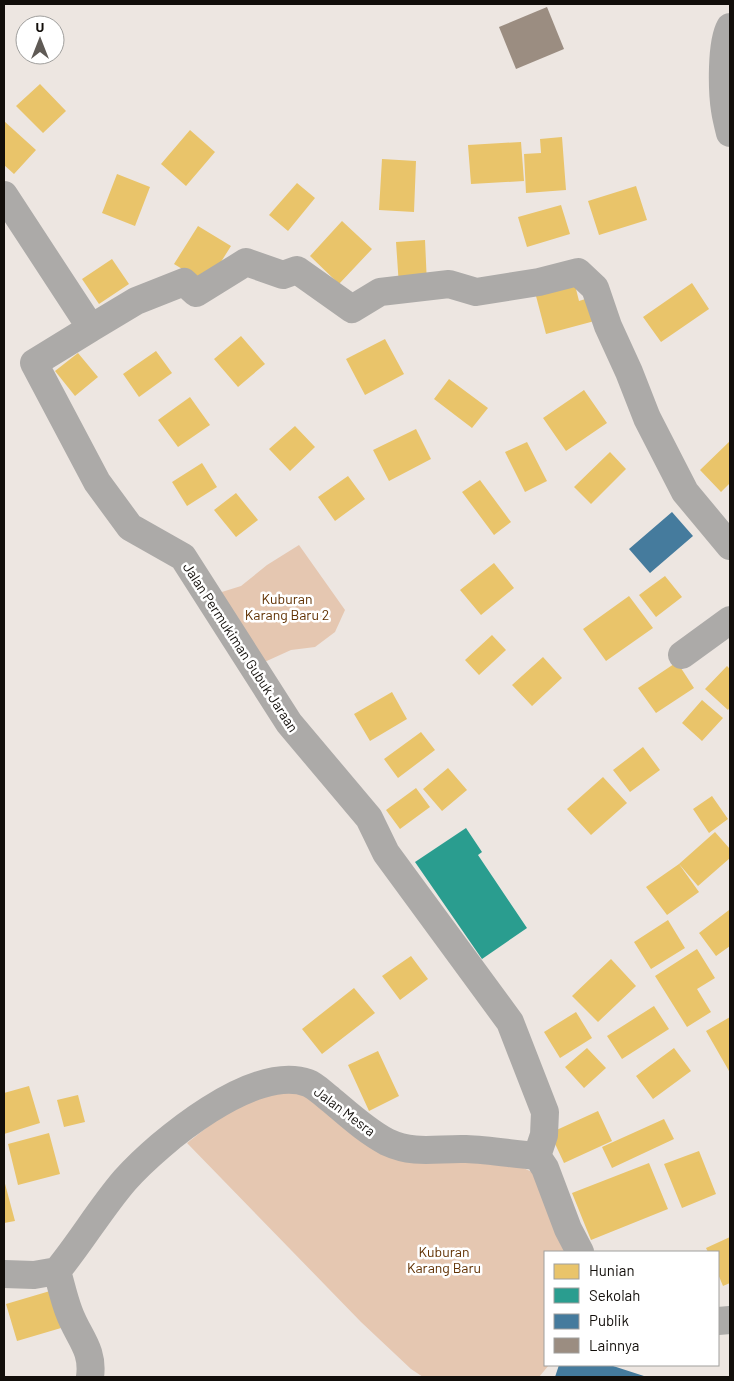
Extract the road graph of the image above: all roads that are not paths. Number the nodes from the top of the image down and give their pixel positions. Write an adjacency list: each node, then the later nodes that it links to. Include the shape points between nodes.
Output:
1 (730, 27): 2 (street, via 724,49 725,110)
2 (730, 133)
3 (4, 195): 4 (street)
4 (91, 328): 5 (street, Jalan Permukiman Gubuk Jaraan, via 136,301 184,282 196,293 246,262 283,275 297,270 352,309 380,292 449,284 476,292 578,272 595,288 647,418 685,492); 8 (street, Jalan Permukiman Gubuk Jaraan, via 34,363 96,482 130,527 183,558 288,723 369,818 386,853 510,1022 546,1112 544,1135)
5 (730, 546)
6 (730, 620): 7 (street)
7 (682, 655)
8 (537, 1156): 9 (street); 10 (street, Jalan Mesra, via 465,1149 404,1148 364,1128 310,1084 274,1080 242,1092 191,1121 154,1150 125,1180)
9 (579, 1251)
10 (57, 1271): 11 (street, via 34,1275); 12 (street, via 70,1314 87,1345 92,1365)
11 (4, 1274)
12 (90, 1377)

